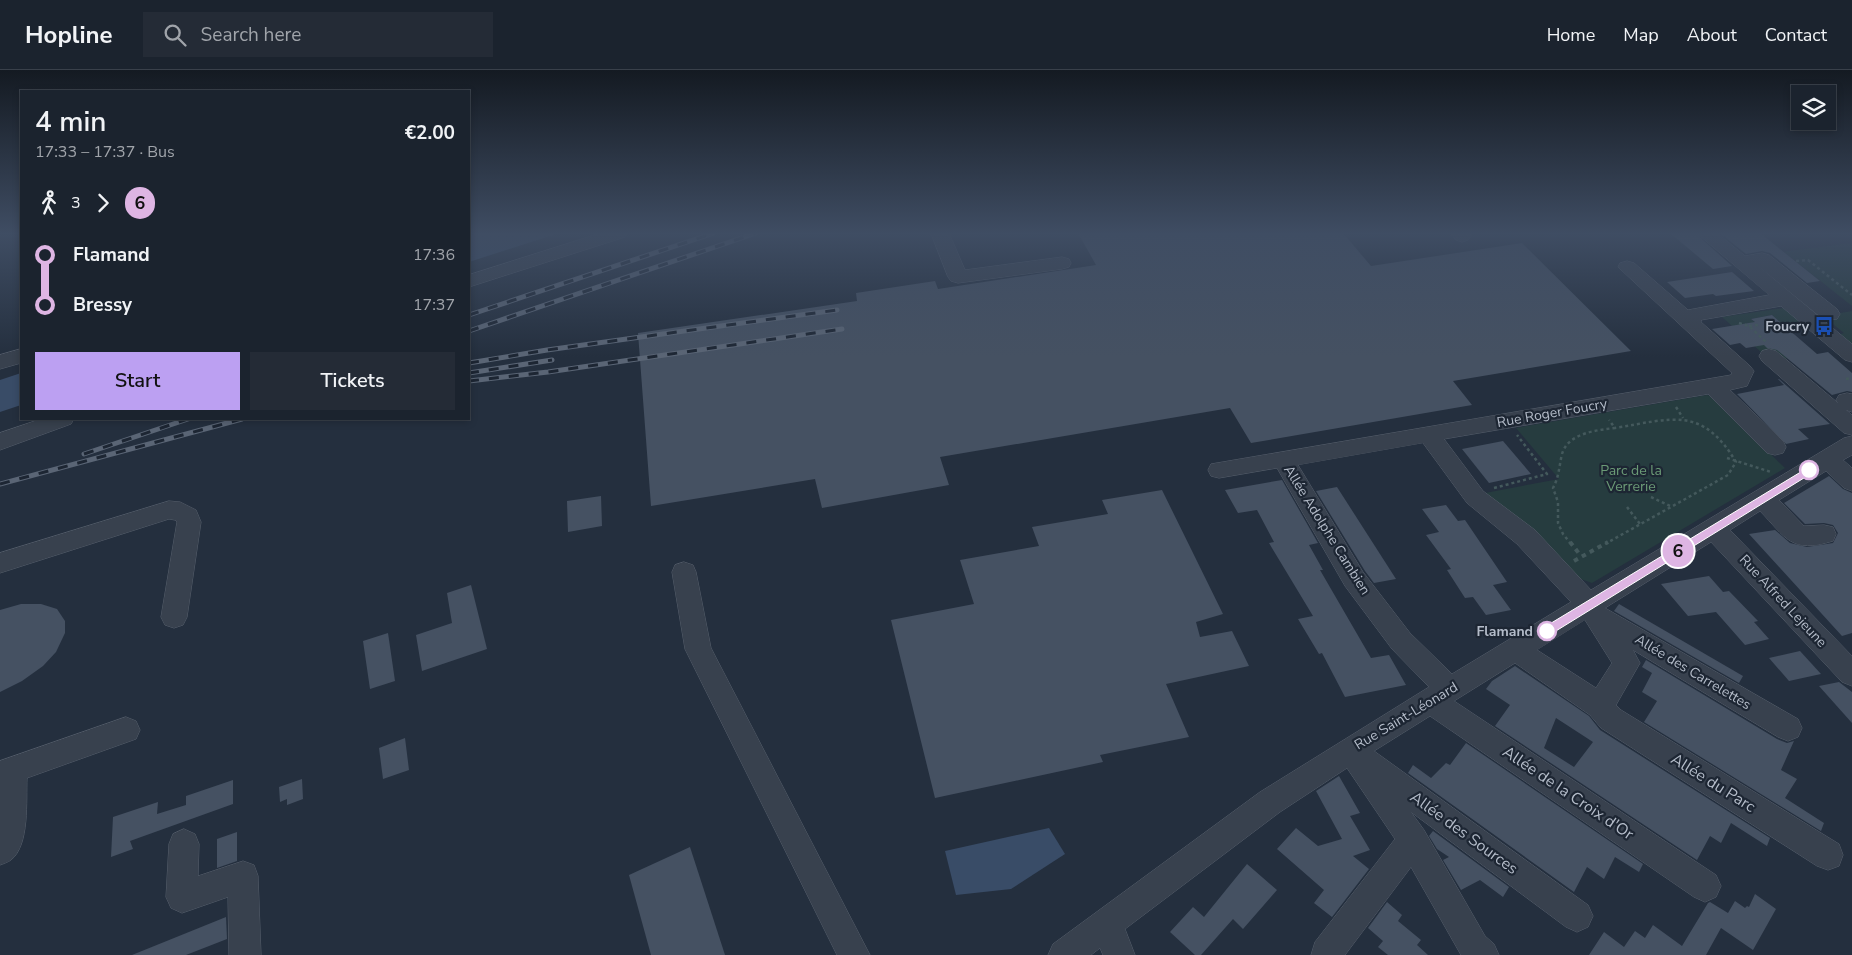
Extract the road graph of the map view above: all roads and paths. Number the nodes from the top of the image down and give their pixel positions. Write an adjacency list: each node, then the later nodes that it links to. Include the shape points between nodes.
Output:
1 (490, 274): 8 (street)
2 (957, 274): 3 (street, via 958,277)
3 (978, 274)
4 (1637, 274): 12 (street)
5 (1755, 274): 10 (street)
6 (1781, 274): 11 (street)
7 (1826, 274): 9 (path)
8 (470, 281)
9 (1852, 295)
10 (1784, 299): 12 (street); 16 (street)
11 (1830, 314)
12 (1698, 318): 14 (path); 20 (street, Rue Roger Foucry, via 1743,371 1740,381)
13 (1758, 325): 14 (path)
14 (1749, 326): 15 (path)
15 (1768, 349): 25 (street)
16 (1852, 355)
17 (20, 356): 18 (street)
18 (0, 362)
19 (1852, 378): 21 (path)
20 (1712, 385): 22 (street, Rue Roger Foucry); 31 (street)
21 (1848, 394)
22 (1598, 405): 24 (street, Rue Roger Foucry); 26 (path)
23 (60, 420): 29 (street)
24 (1506, 421): 27 (street, Rue Roger Foucry); 40 (path, via 1547,474)
25 (1852, 427)
26 (1615, 428): 36 (path, via 1683,418 1719,437); 49 (path, via 1589,432 1572,440 1562,452 1561,474 1553,488 1558,502 1558,523)
27 (1428, 434): 28 (street, Rue Roger Foucry); 40 (street)
28 (1392, 440): 33 (street, Rue Roger Foucry, via 1358,457); 35 (street)
29 (0, 442)
30 (1852, 444): 34 (street, Rue Saint-Léonard)
31 (1775, 447)
32 (1728, 458): 36 (path)
33 (1283, 459): 37 (street, Rue Roger Foucry); 56 (street, Allée Adolphe Cambien, via 1354,579)
34 (1828, 459): 38 (street); 39 (street, Rue Saint-Léonard)
35 (1404, 460)
36 (1736, 462): 39 (path, via 1776,474); 43 (path, via 1728,475)
37 (1219, 470)
38 (1852, 482)
39 (1789, 483): 42 (street, Rue Saint-Léonard)
40 (1471, 492): 52 (street, via 1526,537)
41 (1651, 496): 43 (path)
42 (1762, 499): 46 (street, Rue Saint-Léonard); 47 (street, via 1799,536)
43 (1671, 506): 45 (path)
44 (1627, 507): 45 (path)
45 (1640, 524): 48 (path)
46 (1714, 529): 52 (street, Rue Saint-Léonard); 55 (street, Rue Alfred Lejeune)
47 (1824, 534)
48 (1586, 554)
49 (1581, 556)
50 (0, 562): 53 (street, via 169,510 180,511 188,516 189,522)
51 (684, 572): 71 (street, via 698,649)
52 (1594, 610): 54 (street, Rue Saint-Léonard); 57 (street, via 1627,663); 58 (street, Allée des Carrelettes)
53 (174, 617)
54 (1516, 650): 56 (street, Rue Saint-Léonard); 57 (street, Allée du Parc)
55 (1852, 674)
56 (1440, 696): 60 (street, Rue Saint-Léonard); 66 (street, Allée de la Croix d'Or)
57 (1600, 706): 65 (street, Allée du Parc, via 1611,719)
58 (1788, 728)
59 (126, 730): 61 (street)
60 (1350, 750): 62 (street); 67 (street, Allée des Sources); 68 (street, Rue Saint-Léonard, via 1270,802)
61 (7, 772): 64 (street, via 9,839)
62 (1413, 840): 69 (street); 74 (street, via 1474,947)
63 (184, 844): 70 (street, via 182,897 243,876)
64 (0, 850)
65 (1828, 856)
66 (1705, 886)
67 (1577, 916)
68 (1107, 924): 72 (street, Rue Saint-Léonard); 73 (street)
69 (1326, 953)
70 (245, 955)
71 (854, 955)
72 (1064, 955)
73 (1119, 955)
74 (1483, 955)

